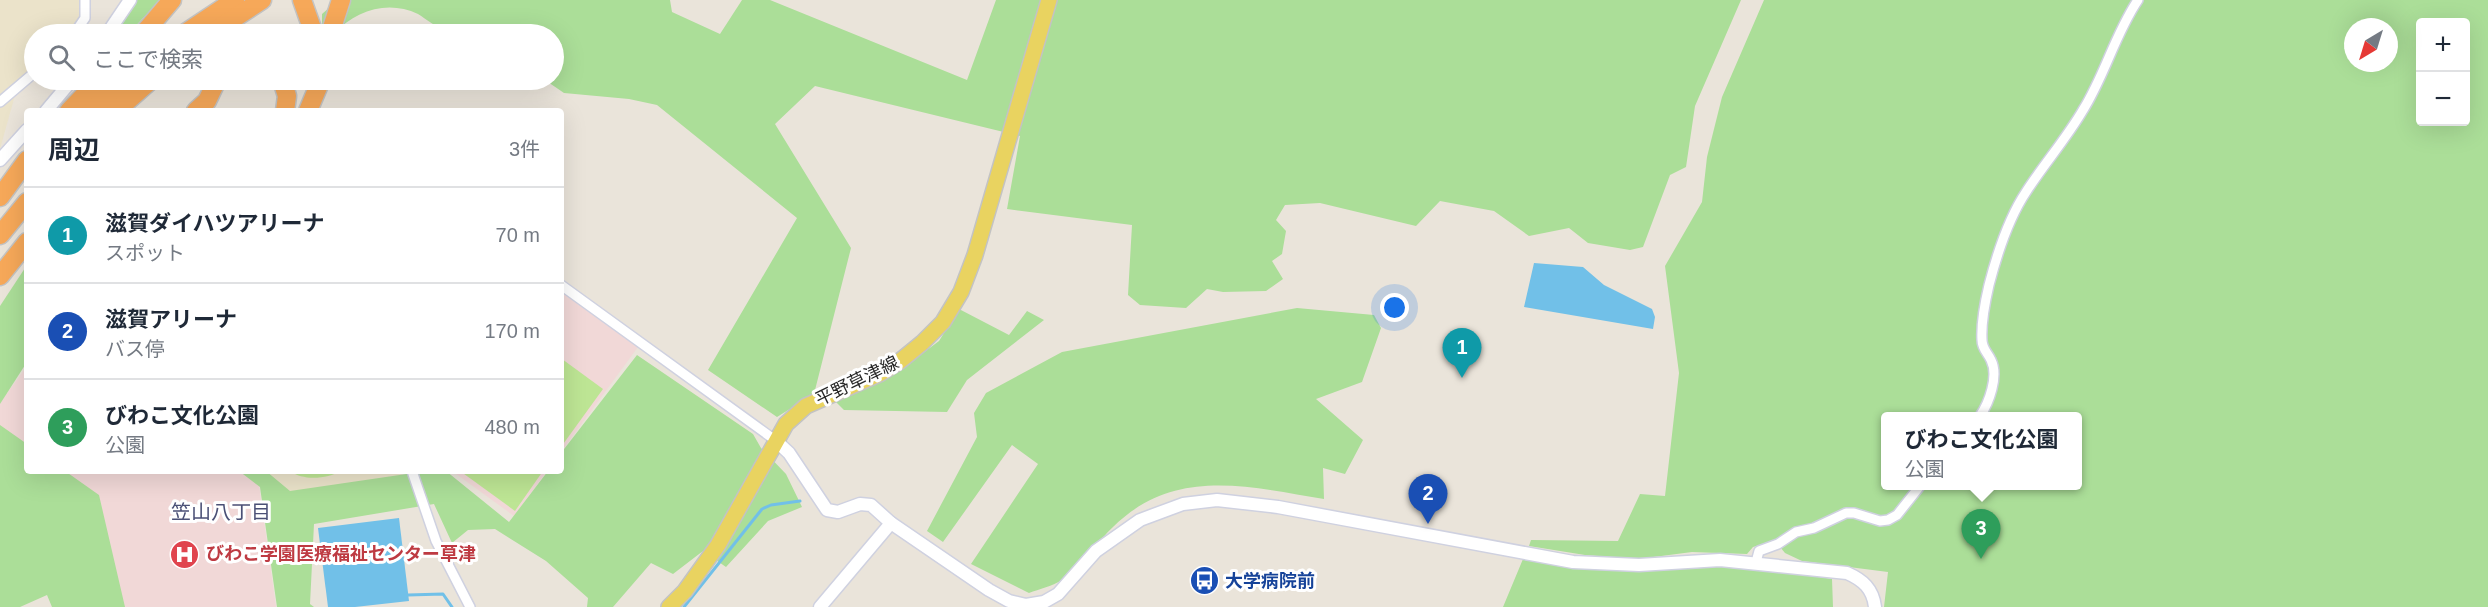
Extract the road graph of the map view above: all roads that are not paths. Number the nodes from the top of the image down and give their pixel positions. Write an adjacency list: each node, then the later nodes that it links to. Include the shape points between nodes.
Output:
1 (85, 0): 10 (street, via 85,18)
2 (130, 0): 11 (street)
3 (172, 0): 12 (highway)
4 (234, 0): 13 (highway)
5 (262, 0): 14 (highway)
6 (302, 0): 15 (highway)
7 (340, 0): 16 (highway)
8 (1049, 0): 49 (main road, 平野草津線, via 975,255 961,292 943,322 900,361 879,374 806,406 786,424)
9 (2138, 0): 48 (street, via 2084,109 2025,192 2001,246 1983,322 1982,340 1993,374)
10 (81, 24)
11 (114, 24)
12 (152, 24)
13 (199, 24)
14 (225, 24)
15 (311, 24)
16 (333, 24)
17 (24, 82): 27 (street)
18 (64, 90): 28 (street)
19 (89, 90): 29 (highway)
20 (115, 90): 30 (highway)
21 (140, 90): 31 (highway)
22 (145, 90): 31 (highway)
23 (212, 90): 32 (highway)
24 (285, 90): 33 (highway)
25 (314, 90): 34 (highway)
26 (317, 90): 34 (highway)
27 (0, 102)
28 (49, 108)
29 (72, 108)
30 (95, 108)
31 (119, 108)
32 (199, 108)
33 (285, 108)
34 (310, 108)
35 (24, 133): 36 (street)
36 (0, 160)
37 (24, 164): 39 (highway)
38 (24, 183): 41 (highway)
39 (0, 197)
40 (24, 206): 43 (highway)
41 (0, 213)
42 (24, 232): 45 (highway)
43 (0, 235)
44 (24, 246): 46 (highway)
45 (0, 260)
46 (0, 276)
47 (564, 287): 49 (street)
48 (1982, 412)
49 (776, 440): 52 (street, via 789,453 826,510 838,512 860,504 871,505); 55 (main road, 平野草津線, via 718,546 686,591)
50 (413, 474): 54 (street, via 436,541)
51 (1917, 490): 53 (street, via 1897,515 1888,520 1846,513 1759,550)
52 (891, 523): 53 (street, via 989,590 1026,605 1044,602 1058,594 1096,551 1140,520 1184,504 1217,500 1573,562); 56 (street)
53 (1756, 562): 57 (street, via 1847,573 1860,578 1868,587)
54 (470, 607)
55 (669, 607)
56 (820, 607)
57 (1875, 607)

